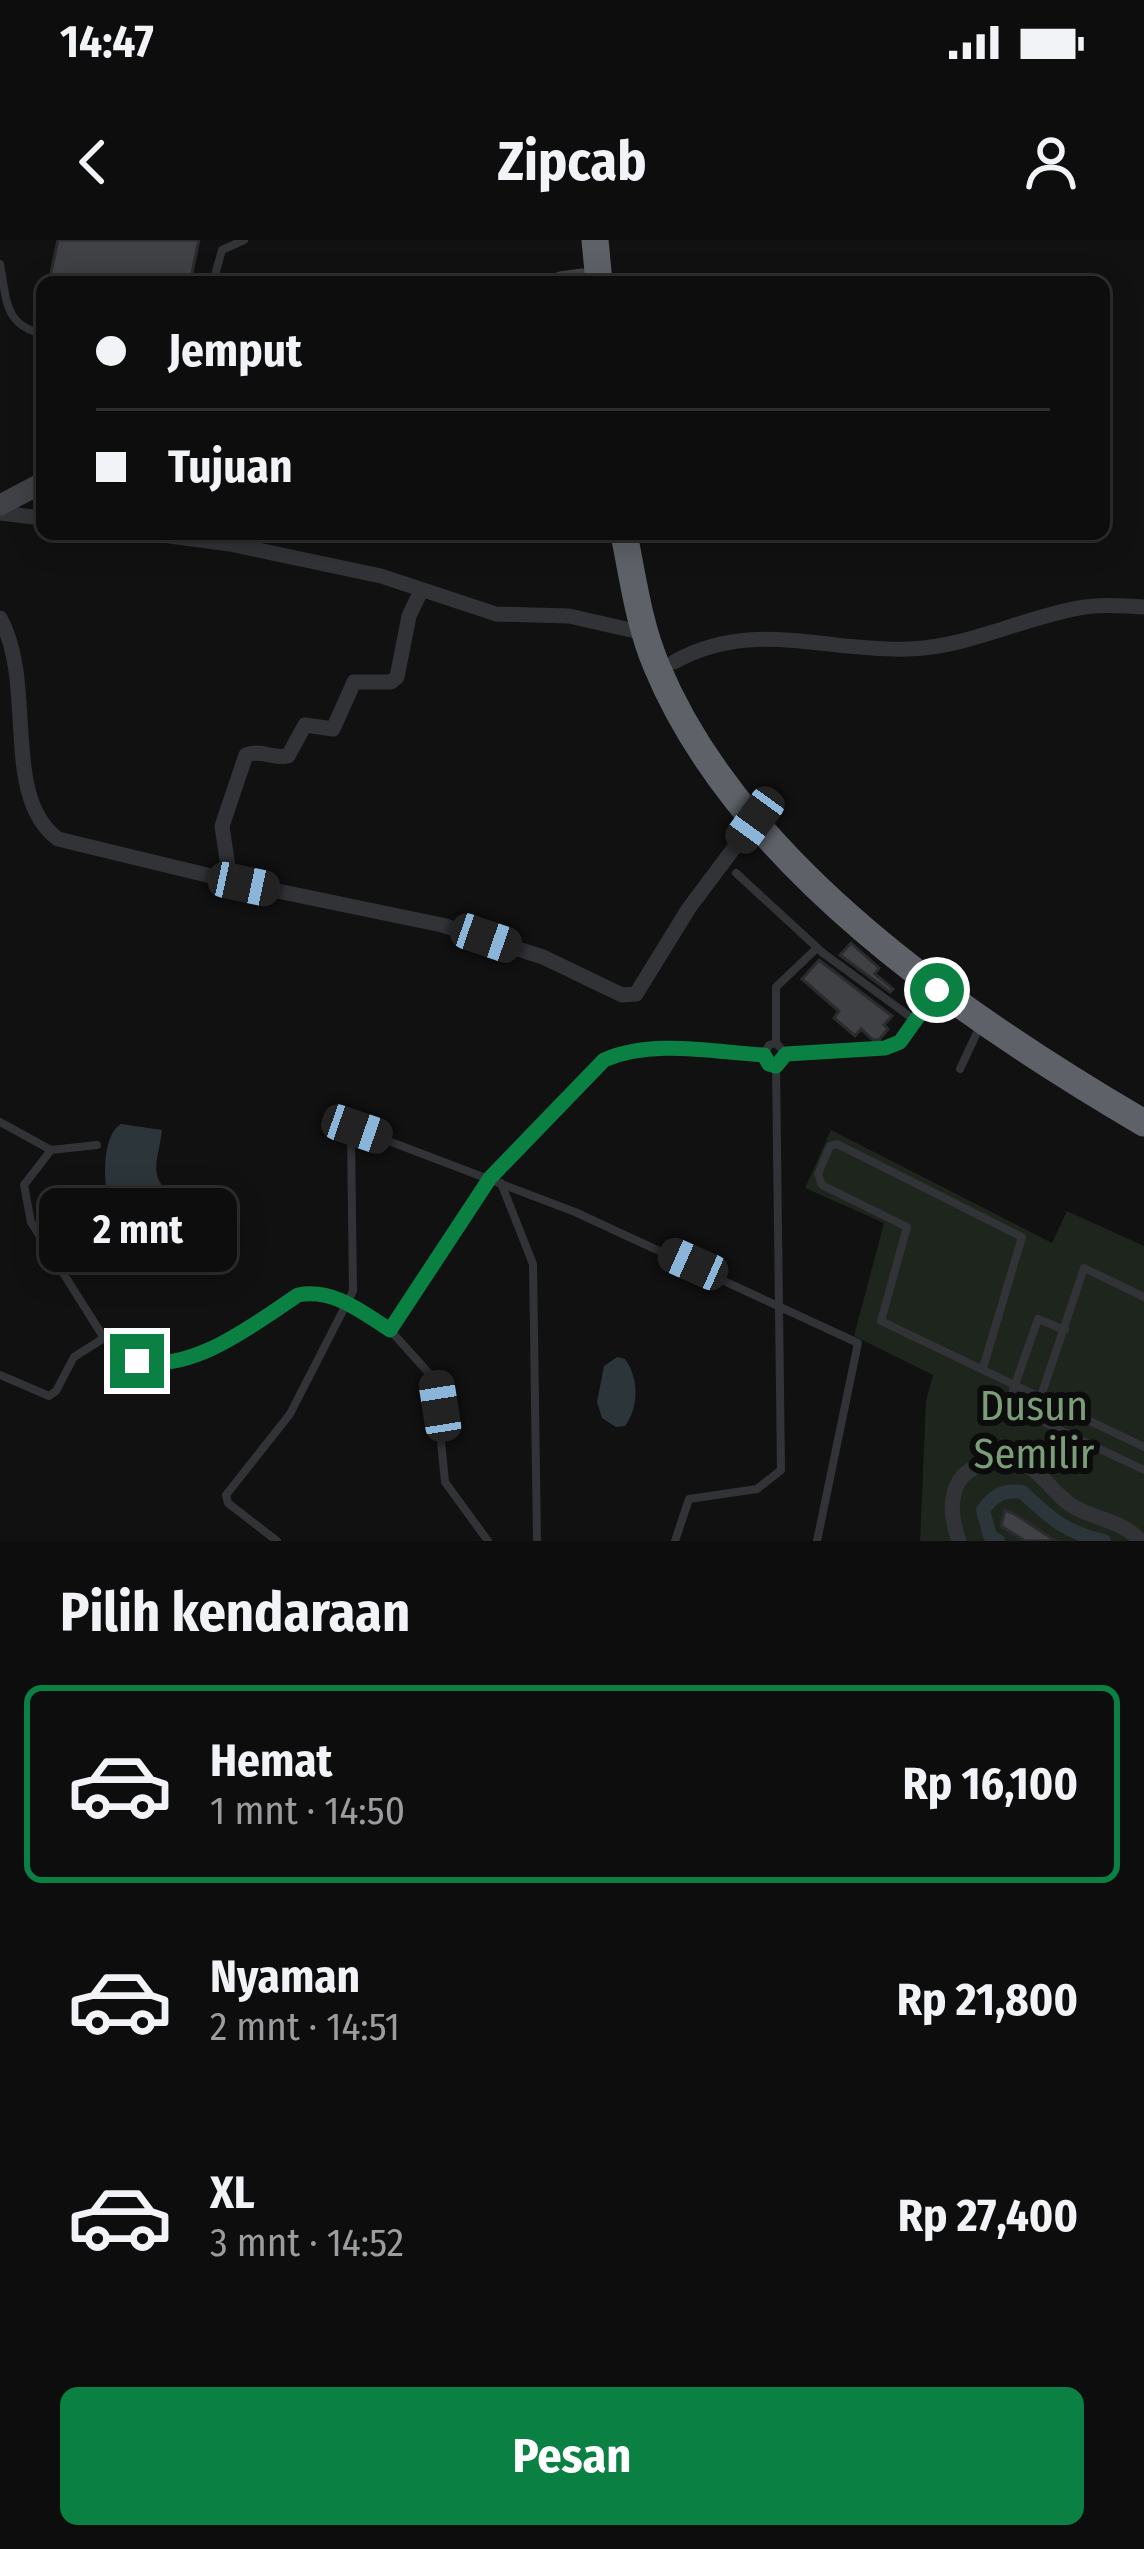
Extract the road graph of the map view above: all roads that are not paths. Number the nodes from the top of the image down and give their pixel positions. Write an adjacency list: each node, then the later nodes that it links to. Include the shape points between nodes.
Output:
1 (244, 240): 5 (lane, via 222,250)
2 (579, 240): 6 (highway)
3 (595, 240): 7 (highway)
4 (0, 264): 8 (lane, via 14,321)
5 (215, 276)
6 (581, 276)
7 (583, 276)
8 (36, 333)
9 (36, 487): 10 (street)
10 (0, 509): 11 (street)
11 (36, 517)
12 (200, 540): 15 (street)
13 (626, 540): 18 (highway)
14 (643, 540): 19 (highway)
15 (421, 591): 18 (street, via 496,614 569,616); 22 (street, via 397,677 354,682 333,728 304,724 288,756 246,755 222,826)
16 (1144, 607): 19 (street, via 1079,608 922,648 727,640)
17 (0, 618): 22 (street, via 16,659 27,792 41,824 58,839)
18 (644, 633): 20 (highway, via 684,724)
19 (674, 662): 24 (highway, via 700,717 761,802)
20 (755, 820): 22 (street, via 631,996 442,925); 24 (highway, via 846,912)
21 (736, 873): 23 (lane)
22 (230, 881)
23 (817, 948): 25 (lane); 27 (lane, via 776,987)
24 (941, 983): 25 (lane); 26 (highway); 32 (highway)
25 (916, 1021): 28 (lane, via 885,1048)
26 (982, 1023): 31 (lane); 34 (highway)
27 (776, 1043): 28 (lane); 29 (lane)
28 (786, 1054): 30 (lane)
29 (764, 1055): 30 (lane); 37 (lane, via 643,1049 604,1060)
30 (776, 1066): 40 (lane)
31 (960, 1069)
32 (1144, 1104)
33 (0, 1122): 36 (lane)
34 (1144, 1123)
35 (97, 1145): 36 (lane)
36 (51, 1150): 43 (lane, via 24,1185 31,1222)
37 (495, 1180): 39 (lane, via 355,1130); 40 (lane); 41 (lane); 52 (lane, via 533,1264)
38 (1144, 1297): 42 (lane, via 1084,1268)
39 (347, 1304): 41 (lane); 43 (lane, via 298,1295 213,1347 156,1365); 50 (lane, via 290,1414 226,1492 228,1503)
40 (779, 1307): 53 (lane, via 781,1470 757,1489 689,1498); 54 (lane, via 858,1342)
41 (390, 1330): 51 (lane, via 436,1380 446,1482)
42 (1065, 1330): 46 (lane, via 1038,1319); 47 (lane)
43 (104, 1338): 45 (lane, via 74,1357 50,1396)
44 (983, 1368): 44 (lane, via 881,1321 907,1227 822,1185 818,1174 830,1146 1022,1237); 46 (lane)
45 (0, 1375)
46 (1015, 1383): 47 (lane); 49 (lane, via 1013,1402)
47 (1042, 1396): 48 (lane)
48 (1144, 1447)
49 (1144, 1469)
50 (278, 1541)
51 (488, 1541)
52 (537, 1541)
53 (675, 1541)
54 (817, 1541)
55 (959, 1541): 56 (street, via 950,1498 961,1477 1008,1460)
56 (1141, 1541)

